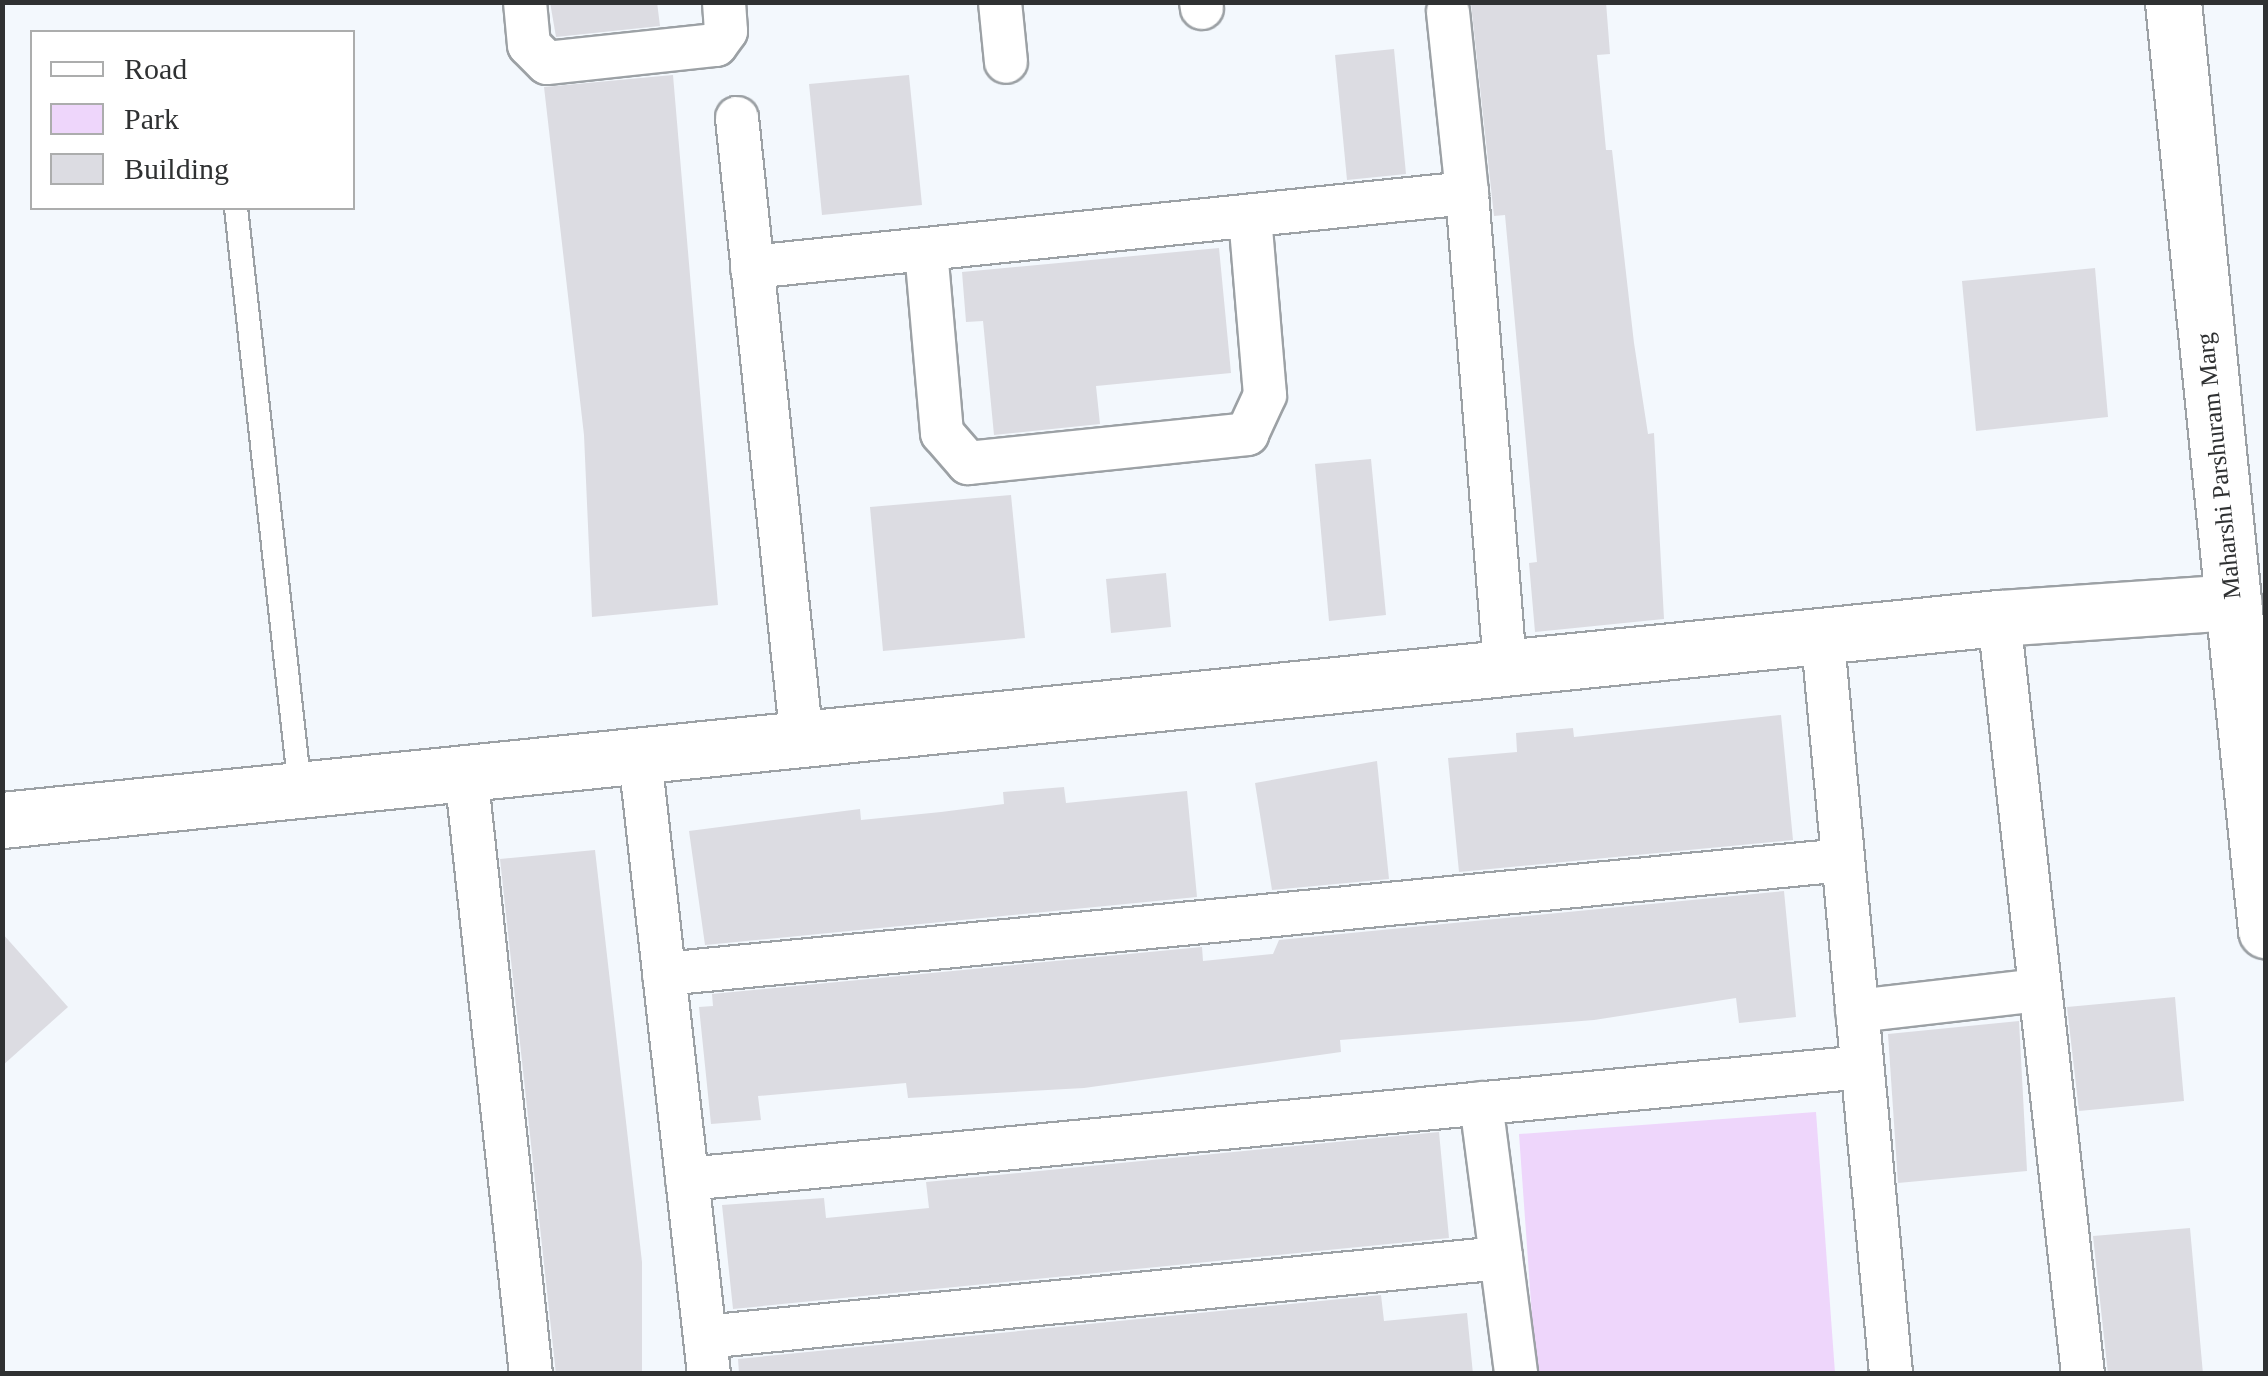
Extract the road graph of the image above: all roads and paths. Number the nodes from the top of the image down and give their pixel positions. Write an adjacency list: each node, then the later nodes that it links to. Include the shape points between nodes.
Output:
1 (525, 2): 2 (street, via 529,45 548,63 716,46 726,31)
2 (724, 2)
3 (796, 2): 4 (path)
4 (845, 2)
5 (1000, 2): 8 (street)
6 (2173, 2): 15 (street, Maharshi Parshuram Marg)
7 (1448, 12): 10 (street)
8 (1006, 62)
9 (736, 118): 14 (street)
10 (1467, 193): 12 (street); 18 (street)
11 (236, 210): 22 (lane)
12 (1250, 218): 13 (street); 13 (street, via 1265,394 1246,434 968,463 942,433)
13 (926, 250): 14 (street)
14 (752, 266): 19 (street)
15 (2245, 616): 16 (street); 25 (street, Maharshi Parshuram Marg)
16 (1998, 618): 17 (street); 27 (street)
17 (1823, 642): 18 (street); 24 (street)
18 (1506, 673): 19 (street)
19 (802, 742): 20 (street)
20 (640, 758): 21 (street); 26 (street)
21 (466, 772): 22 (street); 34 (street)
22 (300, 790): 23 (street)
23 (2, 820)
24 (1843, 860): 26 (street); 28 (street)
25 (2266, 930)
26 (664, 974): 31 (street)
27 (2039, 990): 28 (street); 37 (street)
28 (1857, 1010): 29 (street)
29 (1862, 1067): 30 (street); 36 (street)
30 (1481, 1103): 31 (street); 32 (street)
31 (687, 1179): 33 (street)
32 (1500, 1258): 33 (street); 35 (street)
33 (707, 1355)
34 (530, 1374)
35 (1516, 1374)
36 (1891, 1374)
37 (2082, 1374)

